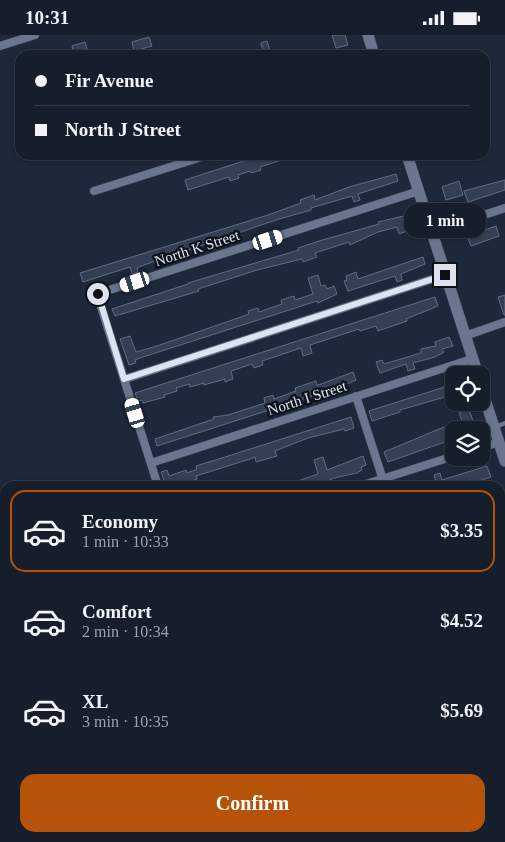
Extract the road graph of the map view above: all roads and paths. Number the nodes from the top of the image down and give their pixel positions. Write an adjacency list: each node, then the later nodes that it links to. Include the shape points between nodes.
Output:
1 (35, 35): 3 (street)
2 (368, 35): 4 (street)
3 (0, 46)
4 (372, 50)
5 (192, 160): 7 (street)
6 (409, 160): 8 (street)
7 (94, 191)
8 (418, 191): 10 (street); 16 (street, North K Street, via 98,294)
9 (505, 208): 10 (street)
10 (432, 232): 11 (street)
11 (445, 275): 13 (street); 16 (street)
12 (505, 322): 13 (street)
13 (465, 336): 14 (street)
14 (472, 359): 15 (street); 17 (street, North I Street)
15 (475, 366)
16 (124, 379): 24 (street)
17 (356, 396): 24 (street, North I Street); 26 (street)
18 (490, 406): 19 (street)
19 (499, 425): 20 (street)
20 (499, 442): 21 (street); 23 (street)
21 (490, 445)
22 (445, 460): 27 (street)
23 (505, 461)
24 (150, 463): 25 (street)
25 (156, 481)
26 (382, 481)
27 (388, 481)

